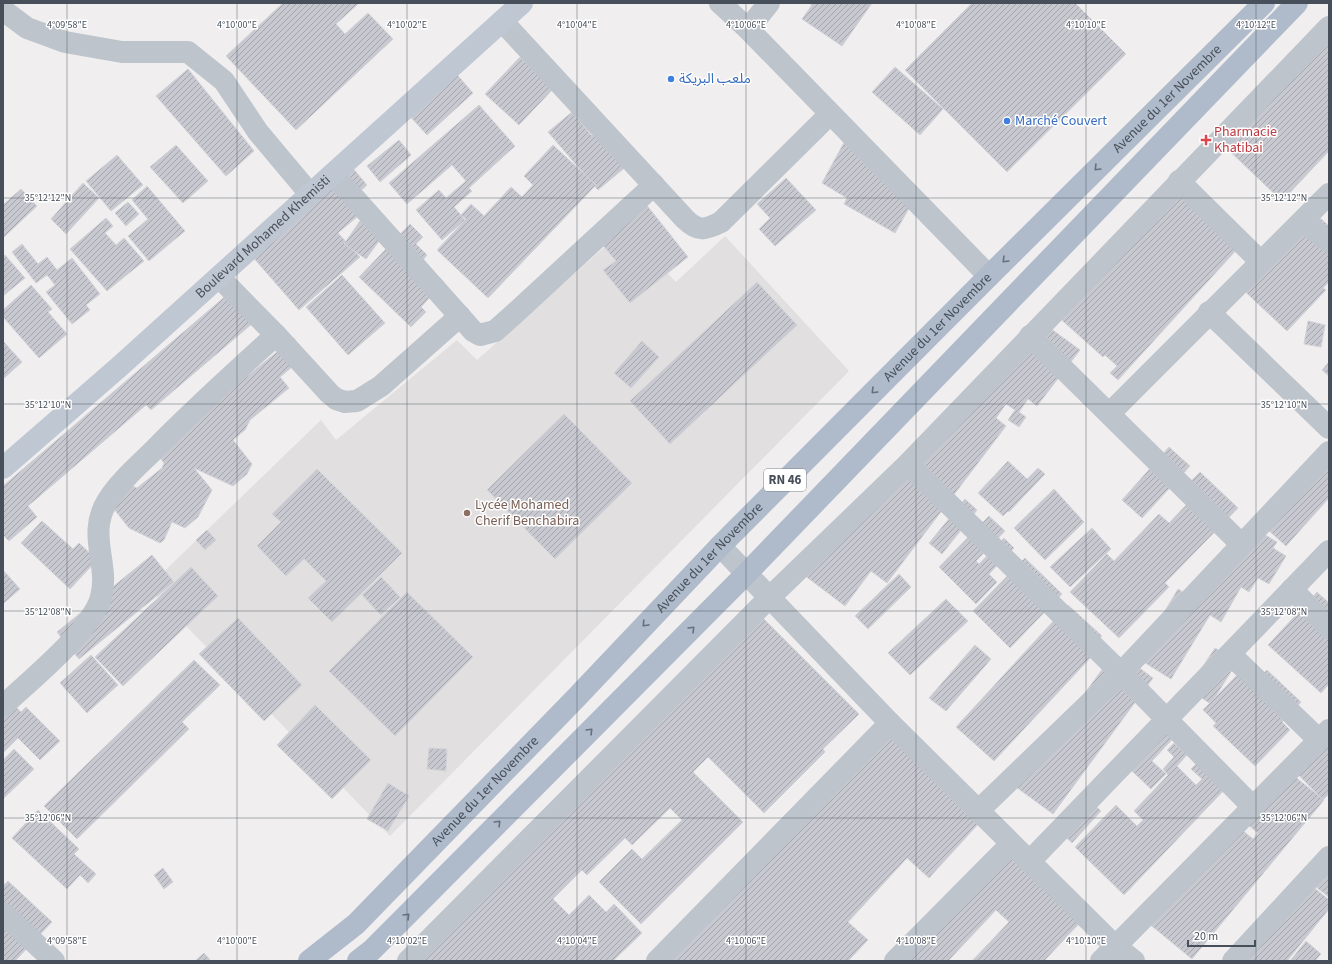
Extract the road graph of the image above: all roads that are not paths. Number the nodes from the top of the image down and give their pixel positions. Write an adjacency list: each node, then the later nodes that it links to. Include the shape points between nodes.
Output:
1 (522, 3): 7 (main road, Boulevard Mohamed Khemisti)
2 (720, 3): 9 (street)
3 (769, 3): 9 (street)
4 (1264, 3): 19 (main road, Avenue du 1er Novembre / RN 46, one-way to 19)
5 (1297, 3): 33 (main road, Avenue du 1er Novembre / RN 46)
6 (3, 10): 14 (street, via 27,28 65,42 122,52 188,52 224,81 258,132)
7 (502, 21): 11 (main road, Boulevard Mohamed Khemisti); 13 (street)
8 (1329, 27): 12 (street)
9 (748, 29): 10 (street)
10 (830, 114): 13 (street, via 721,222 708,228 693,226); 19 (street)
11 (333, 174): 14 (main road, Boulevard Mohamed Khemisti); 22 (street)
12 (1179, 181): 18 (street); 24 (street)
13 (654, 185): 22 (street, via 552,281 494,331 480,335)
14 (310, 194): 20 (main road, Boulevard Mohamed Khemisti)
15 (1329, 194): 16 (street)
16 (1303, 221): 17 (street); 18 (street)
17 (1329, 242)
18 (1261, 262): 21 (street)
19 (989, 276): 31 (main road, Avenue du 1er Novembre / RN 46, one-way to 31)
20 (219, 277): 23 (street); 29 (main road, Boulevard Mohamed Khemisti)
21 (1209, 312): 25 (street); 26 (street)
22 (460, 316): 23 (street, via 382,386 357,400 344,402 329,394)
23 (276, 335): 39 (street, via 175,428 107,501 99,522 102,584 96,610 73,641)
24 (1030, 336): 25 (street); 28 (street)
25 (1110, 413): 30 (street)
26 (1329, 428)
27 (1329, 452): 30 (street)
28 (908, 464): 35 (street); 38 (street)
29 (3, 468)
30 (1241, 544): 38 (street)
31 (720, 546): 33 (street); 52 (main road, Avenue du 1er Novembre / RN 46, one-way to 52, via 356,924)
32 (1329, 551): 34 (street)
33 (746, 574): 35 (street); 50 (main road, Avenue du 1er Novembre / RN 46, one-way to 33)
34 (1292, 589): 36 (street); 37 (street)
35 (770, 598): 41 (street); 53 (street)
36 (1329, 628)
37 (1230, 654): 40 (street); 42 (street)
38 (1121, 673): 40 (street); 44 (street)
39 (3, 706)
40 (1167, 720): 43 (street); 47 (street)
41 (890, 723): 44 (street); 54 (street)
42 (1324, 735): 43 (street)
43 (1253, 807): 49 (street)
44 (978, 811): 45 (street)
45 (1011, 844): 47 (street); 55 (street)
46 (1329, 857): 57 (street)
47 (1029, 862): 49 (street)
48 (3, 913): 51 (street)
49 (1108, 954): 56 (street)
50 (371, 957)
51 (54, 961)
52 (309, 961)
53 (408, 961)
54 (657, 961)
55 (895, 961)
56 (1134, 961)
57 (1232, 961)

